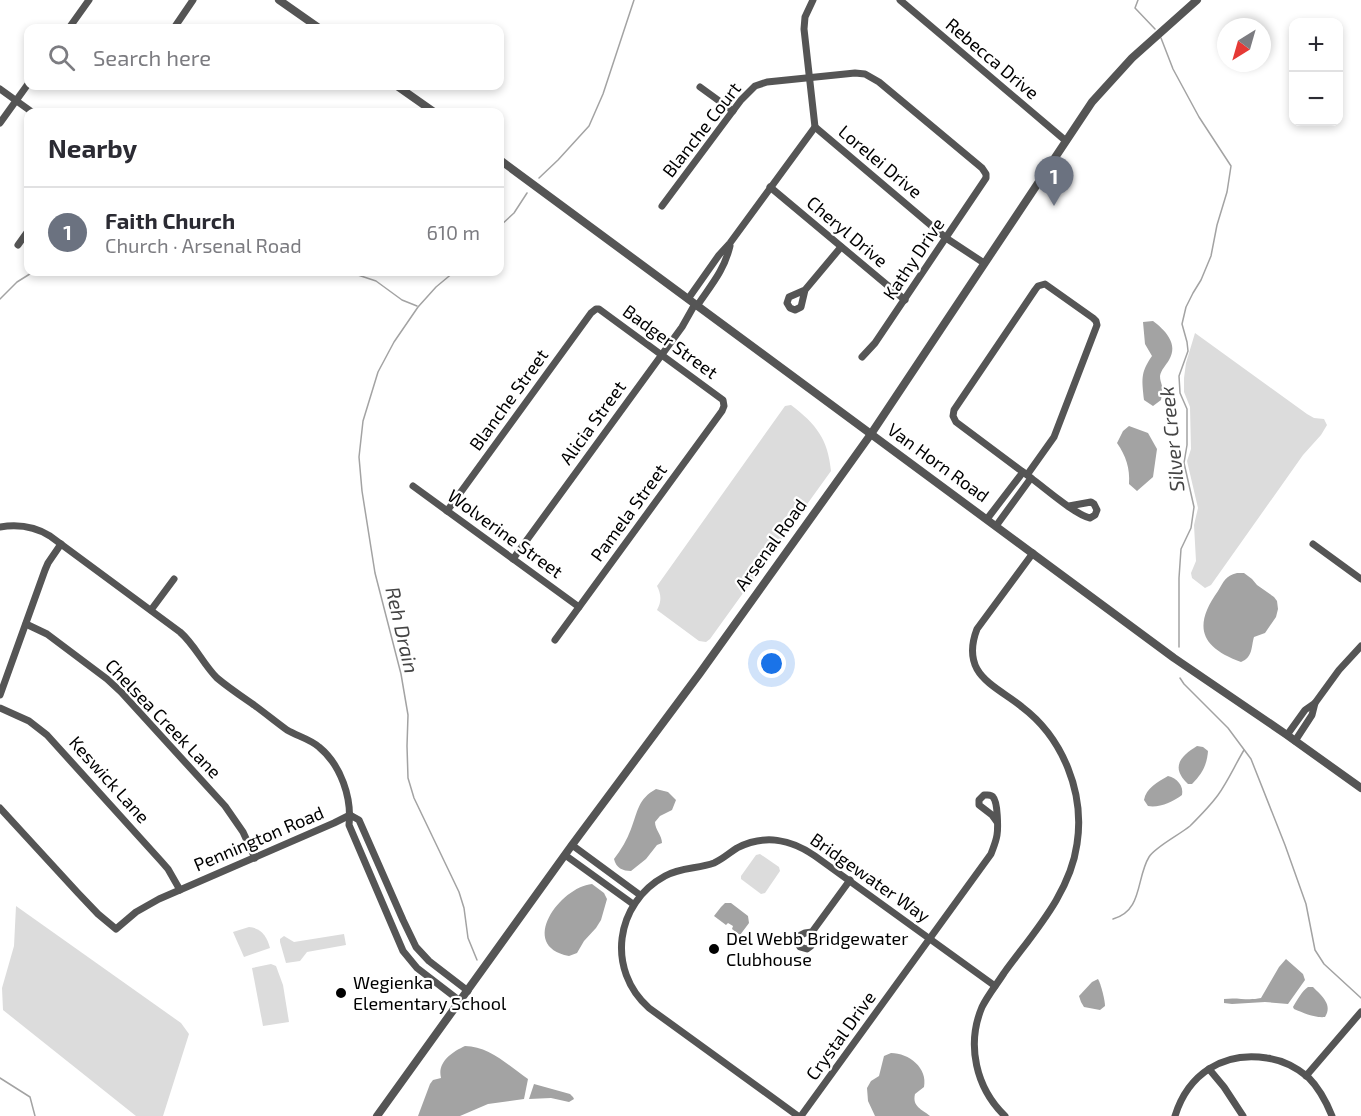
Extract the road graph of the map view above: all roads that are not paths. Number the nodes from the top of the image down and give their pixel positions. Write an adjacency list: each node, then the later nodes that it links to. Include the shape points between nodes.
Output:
1 (89, 0): 7 (street)
2 (193, 0): 8 (street)
3 (279, 0): 9 (street)
4 (813, 0): 10 (street, via 804,23)
5 (900, 0): 21 (street, Rebecca Drive)
6 (1197, 0): 21 (street, Arsenal Road, via 1119,71)
7 (72, 24)
8 (177, 24)
9 (312, 24)
10 (809, 77): 18 (street, Blanche Court, via 755,86); 20 (street); 23 (street, Blanche Court, via 855,72 872,77)
11 (700, 87): 18 (street)
12 (0, 89): 15 (street)
13 (24, 90): 15 (street)
14 (403, 90): 17 (street)
15 (16, 101): 16 (street); 19 (street)
16 (26, 108)
17 (428, 108)
18 (733, 111): 25 (street, Blanche Court)
19 (0, 123)
20 (814, 127): 24 (street, Alicia Street); 27 (street, Lorelei Drive)
21 (1066, 141): 31 (street, Arsenal Road)
22 (504, 163): 34 (street, Van Horn Road)
23 (986, 174): 27 (street, Kathy Drive)
24 (770, 187): 28 (street, Alicia Street); 30 (street, Cheryl Drive)
25 (662, 206)
26 (24, 237): 29 (street)
27 (946, 238): 31 (street, Lorelei Drive); 33 (street, Kathy Drive)
28 (730, 243): 34 (street, Alicia Street, via 719,255); 34 (street, Alicia Street, via 720,272)
29 (18, 245)
30 (841, 247): 32 (street); 33 (street, Cheryl Drive)
31 (984, 263): 39 (street, Arsenal Road)
32 (805, 290)
33 (905, 300): 37 (street, Kathy Drive)
34 (693, 303): 36 (street, Alicia Street); 39 (street, Van Horn Road)
35 (596, 309): 36 (street, Badger Street); 43 (street, Blanche Street)
36 (662, 354): 38 (street, Badger Street); 50 (street, Alicia Street)
37 (862, 357)
38 (724, 402): 53 (street, Pamela Street, via 722,411)
39 (871, 434): 44 (street, Van Horn Road); 65 (street, Arsenal Road)
40 (1027, 475): 40 (street, via 953,416 1035,289 1043,284 1097,325 1054,437); 42 (street); 44 (street); 45 (street)
41 (413, 486): 43 (street, Wolverine Street)
42 (1069, 506)
43 (447, 511): 50 (street, Wolverine Street)
44 (987, 519): 45 (street, Van Horn Road)
45 (996, 526): 49 (street, Van Horn Road)
46 (0, 527): 47 (street, via 30,527)
47 (61, 544): 54 (street); 55 (street, via 46,566)
48 (1313, 544): 52 (street)
49 (1033, 553): 60 (street, Van Horn Road); 78 (street, via 977,629 972,653 983,677 1026,709 1059,749 1075,790 1078,833 1074,863 1062,892)
50 (513, 559): 53 (street, Wolverine Street)
51 (174, 579): 54 (street)
52 (1361, 579)
53 (579, 607): 56 (street, Pamela Street)
54 (151, 610): 63 (street, via 186,638 217,678 324,752 342,779)
55 (26, 624): 58 (street); 67 (street, Chelsea Creek Lane, via 47,634 114,685 225,806)
56 (555, 640)
57 (1361, 646): 60 (street)
58 (0, 695)
59 (0, 708): 71 (street, Keswick Lane, via 29,722 52,740 168,868)
60 (1291, 738): 61 (street, Van Horn Road)
61 (1360, 786)
62 (0, 808): 71 (street, Pennington Road, via 114,929 146,906)
63 (350, 815): 67 (street, Pennington Road); 68 (street, via 359,820); 69 (street, via 349,825)
64 (997, 822): 77 (street, Crystal Drive, via 991,854)
65 (572, 845): 66 (street, Arsenal Road); 72 (street)
66 (565, 855): 73 (street); 79 (street, Arsenal Road)
67 (255, 858): 71 (street, Pennington Road)
68 (380, 867): 69 (street); 74 (street)
69 (368, 872): 75 (street)
70 (850, 880): 72 (street, Bridgewater Way, via 804,848 780,840 761,840 715,862 673,872); 76 (street); 77 (street, Bridgewater Way)
71 (180, 890)
72 (640, 895): 73 (street, Bridgewater Way)
73 (633, 904): 85 (street, Bridgewater Way, via 624,928 622,952 627,978 639,997)
74 (403, 920): 75 (street); 79 (street, via 422,954)
75 (392, 925): 80 (street, via 403,951 417,968)
76 (812, 932)
77 (930, 939): 78 (street, Bridgewater Way); 85 (street, Crystal Drive)
78 (995, 986): 86 (street, via 979,1016 974,1048 983,1085)
79 (468, 991): 80 (street, Arsenal Road)
80 (460, 1001): 84 (street, Arsenal Road)
81 (1361, 1012): 83 (street)
82 (1209, 1069): 83 (street, via 1234,1058 1260,1057 1279,1060); 87 (street, via 1185,1092); 88 (street)
83 (1306, 1076): 89 (street, via 1322,1094)
84 (377, 1116)
85 (799, 1116)
86 (1005, 1116)
87 (1175, 1116)
88 (1243, 1116)
89 (1332, 1116)

